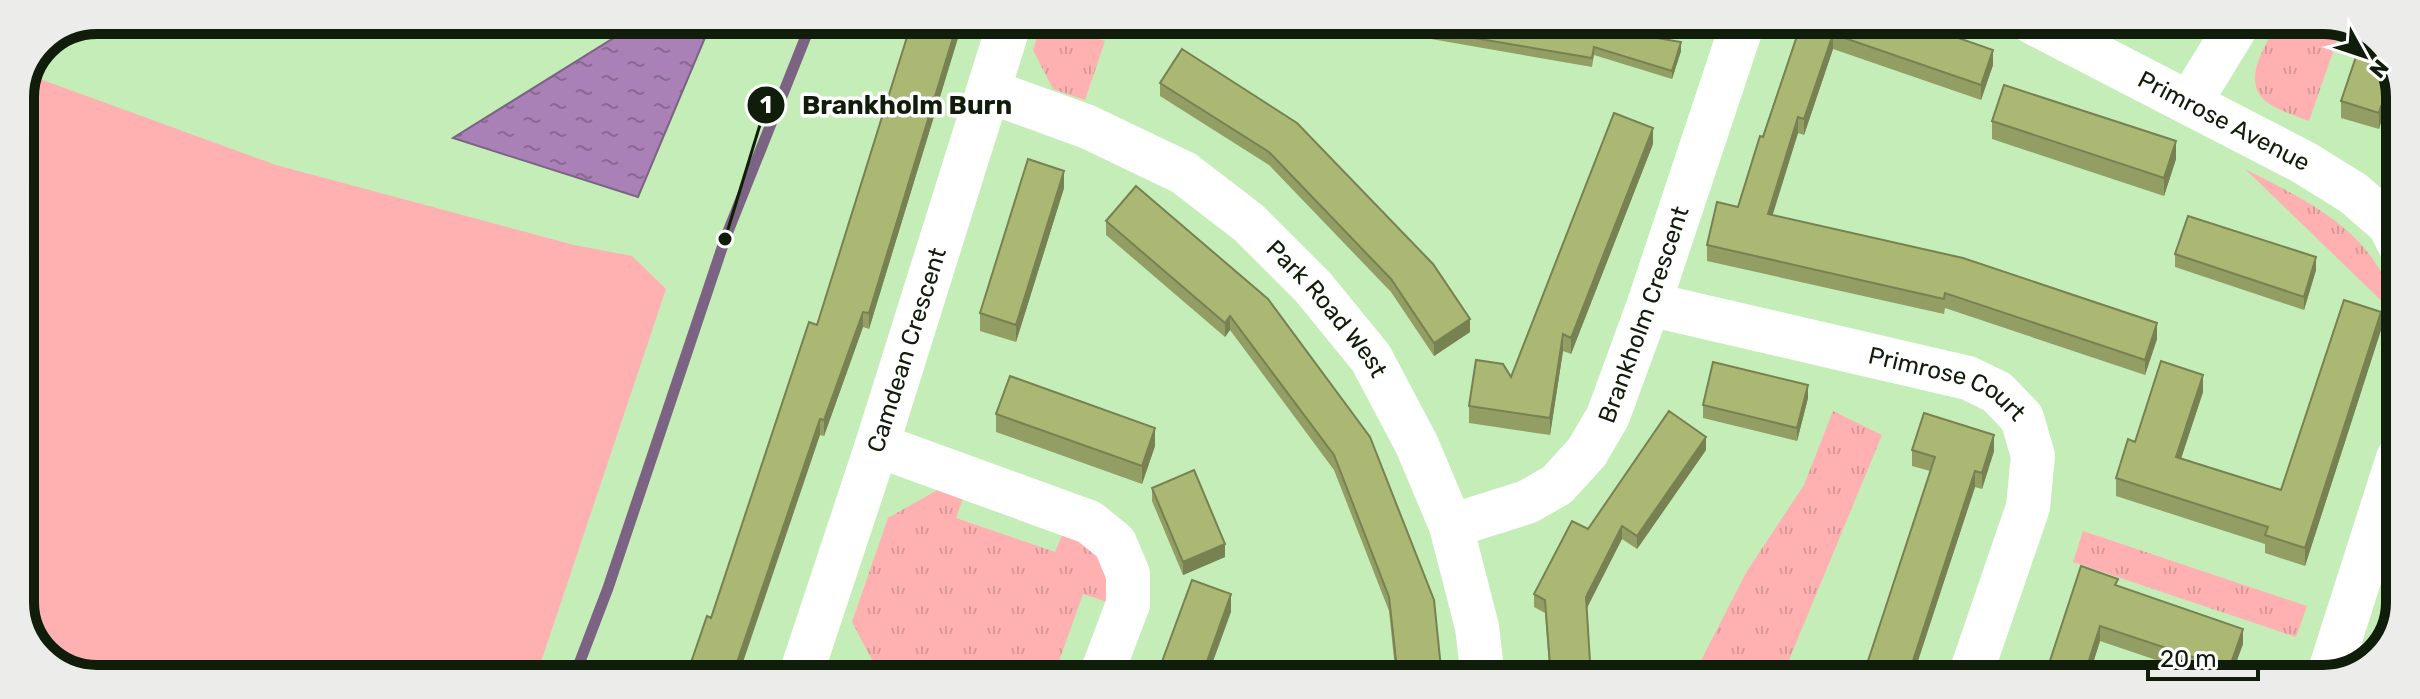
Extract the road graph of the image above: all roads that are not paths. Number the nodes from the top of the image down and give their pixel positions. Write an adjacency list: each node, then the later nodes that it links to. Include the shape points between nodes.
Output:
1 (1006, 34): 5 (street, Camdean Crescent)
2 (1739, 34): 8 (street, Brankholm Crescent)
3 (2056, 34): 6 (street, Primrose Avenue)
4 (2232, 34): 6 (street)
5 (989, 91): 9 (street, Camdean Crescent); 11 (street, Park Road West, via 1088,127 1184,173 1249,223 1313,287 1371,358 1417,445)
6 (2190, 102): 7 (street, Primrose Avenue, via 2303,162)
7 (2386, 221)
8 (1649, 304): 11 (street, Brankholm Crescent, via 1608,416 1587,452 1557,485 1527,502); 16 (street, Primrose Court, via 1968,378 1997,392 2022,418 2033,456 2028,507)
9 (877, 445): 13 (street, Camdean Crescent); 14 (street, via 1089,522 1115,543 1128,574 1128,604)
10 (2386, 496): 12 (street)
11 (1451, 526): 15 (street, Park Road West)
12 (2332, 664)
13 (815, 665)
14 (1105, 665)
15 (1481, 665)
16 (1974, 665)

